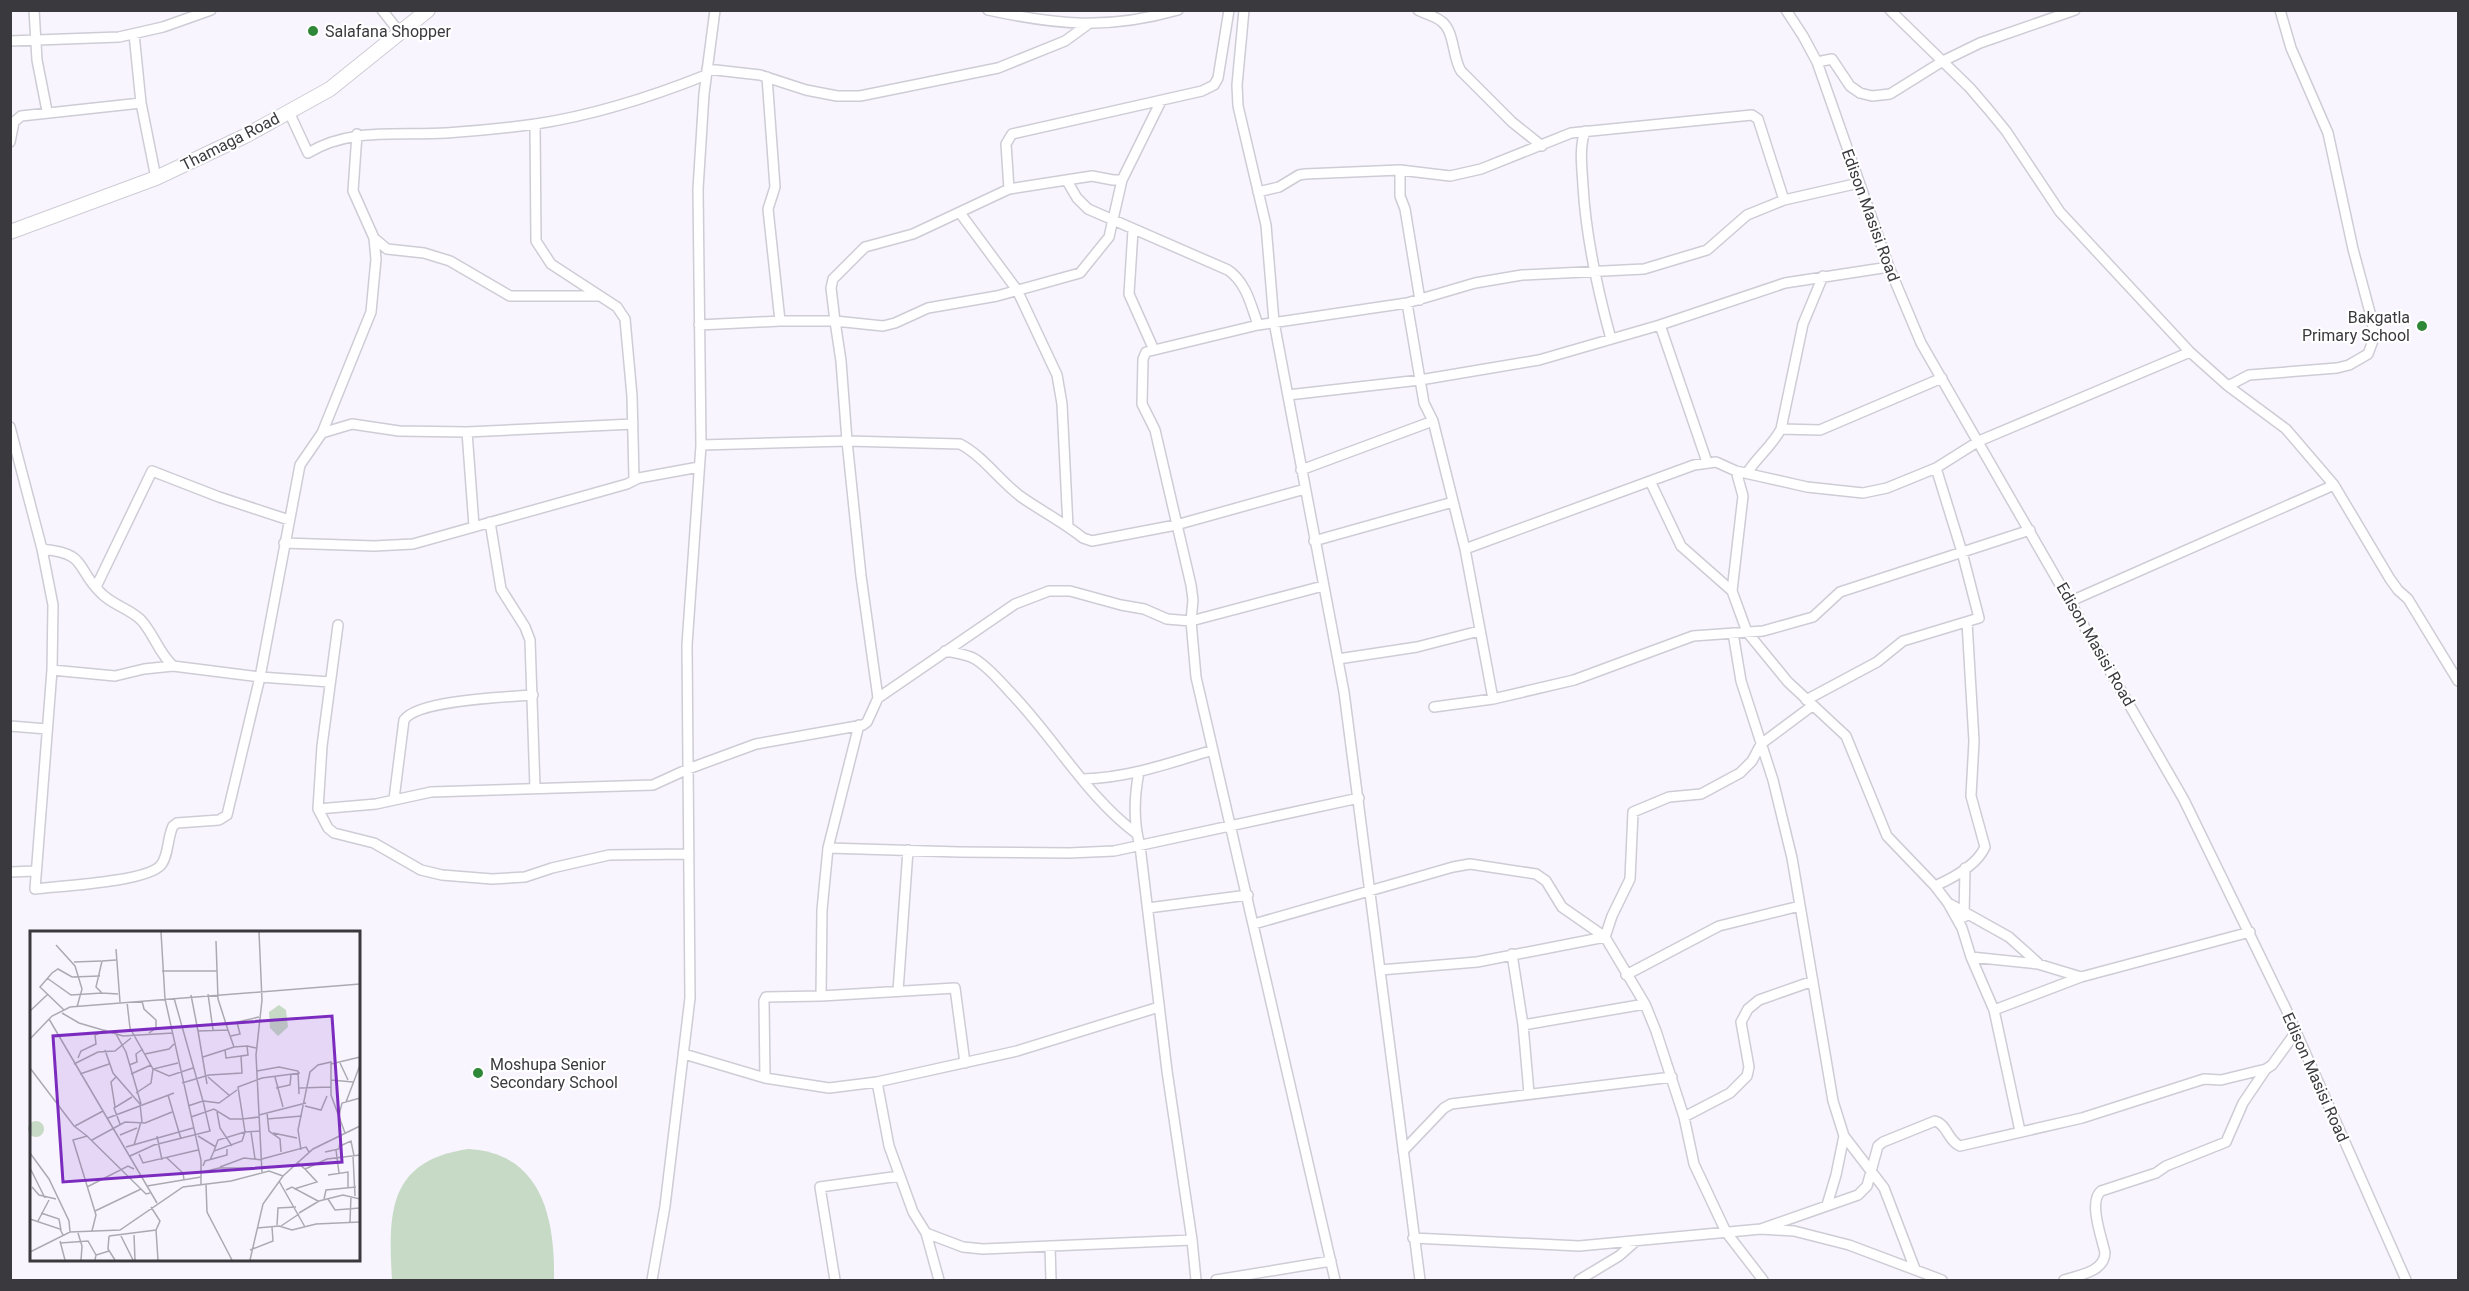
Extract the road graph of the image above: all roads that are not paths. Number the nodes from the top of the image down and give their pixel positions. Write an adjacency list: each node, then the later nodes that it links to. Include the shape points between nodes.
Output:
1 (34, 10): 18 (street)
2 (211, 10): 16 (street)
3 (382, 10): 17 (street)
4 (428, 10): 17 (main road, Thamaga Road)
5 (715, 10): 22 (street)
6 (988, 10): 15 (street)
7 (1178, 10): 15 (street)
8 (1229, 10): 24 (street, via 1214,85)
9 (1244, 10): 39 (street, via 1236,96)
10 (1418, 10): 32 (street, via 1446,26 1461,71)
11 (1786, 10): 21 (street, Edison Masisi Road)
12 (1890, 10): 20 (street)
13 (2075, 10): 20 (street, via 1980,43)
14 (2280, 10): 64 (street, via 2291,48 2328,133 2374,338 2368,354 2349,365 2249,375)
15 (1087, 25): 23 (street, via 1065,41 998,68 860,96 806,90)
16 (134, 34): 18 (street); 25 (street)
17 (401, 34): 27 (main road, Thamaga Road, via 330,89)
18 (34, 39): 19 (street); 26 (street)
19 (10, 41)
20 (1943, 61): 21 (street, via 1890,94 1872,96 1850,86 1832,58); 61 (street, via 2006,131 2060,212)
21 (1817, 62): 37 (street, Edison Masisi Road)
22 (707, 72): 23 (street); 28 (street, via 600,112); 58 (street, via 698,189)
23 (766, 77): 53 (street, via 775,187 768,209)
24 (1161, 101): 35 (street); 38 (street, via 1012,134 1006,144)
25 (141, 103): 26 (street); 34 (street)
26 (47, 111): 31 (street, via 17,118)
27 (289, 112): 30 (street, via 308,153); 34 (main road, Thamaga Road)
28 (535, 124): 30 (street, via 446,133); 50 (street, via 536,242 551,264)
29 (1585, 131): 32 (street); 40 (street, via 1752,115 1758,119); 47 (street, via 1581,150 1584,210)
30 (357, 134): 45 (street, via 353,191)
31 (11, 140)
32 (1542, 146): 33 (street, via 1450,176)
33 (1400, 170): 39 (street, via 1299,175 1279,187); 51 (street, via 1400,196)
34 (156, 178): 44 (main road, Thamaga Road)
35 (1122, 180): 36 (street, via 1092,176); 42 (street)
36 (1067, 181): 38 (street); 42 (street, via 1088,209)
37 (1860, 183): 40 (street); 46 (street, Edison Masisi Road)
38 (1009, 189): 41 (street)
39 (1258, 192): 55 (street, via 1266,225)
40 (1784, 200): 47 (street, via 1747,215 1707,250 1644,269)
41 (960, 213): 49 (street); 54 (street, via 913,234 865,248 833,279)
42 (1114, 222): 43 (street); 49 (street, via 1109,237 1085,270)
43 (1133, 230): 56 (street, via 1236,275); 60 (street, via 1129,294)
44 (10, 232)
45 (374, 238): 50 (street, via 387,249 450,261 510,296); 71 (street, via 376,275 371,312)
46 (1889, 267): 48 (street); 62 (street, Edison Masisi Road, via 1921,343)
47 (1593, 272): 51 (street, via 1475,283); 59 (street)
48 (1823, 276): 57 (street, via 1785,283); 69 (street, via 1803,324)
49 (1017, 290): 54 (street, via 928,308 883,326); 90 (street, via 1057,375)
50 (600, 296): 67 (street, via 625,319)
51 (1420, 300): 52 (street)
52 (1407, 303): 55 (street); 63 (street)
53 (780, 321): 54 (street); 58 (street)
54 (835, 321): 72 (street)
55 (1274, 322): 56 (street); 65 (street)
56 (1258, 325): 60 (street)
57 (1660, 325): 59 (street); 75 (street)
58 (699, 326): 74 (street)
59 (1611, 339): 63 (street, via 1539,360)
60 (1154, 350): 88 (street, via 1144,355 1141,397 1155,430)
61 (2190, 352): 64 (street); 73 (street)
62 (1942, 378): 69 (street, via 1821,430); 73 (street, Edison Masisi Road)
63 (1420, 380): 65 (street); 66 (street, via 1424,403)
64 (2228, 386): 83 (street, via 2286,429)
65 (1287, 395): 78 (street)
66 (1433, 421): 78 (street); 85 (street)
67 (633, 424): 70 (street); 81 (street)
68 (10, 427): 94 (street)
69 (1781, 429): 80 (street)
70 (467, 432): 71 (street, via 399,431 351,424); 89 (street)
71 (322, 433): 86 (street, via 301,461)
72 (847, 441): 74 (street); 90 (street, via 960,444 1020,496); 115 (street)
73 (1979, 441): 77 (street); 91 (street, Edison Masisi Road)
74 (701, 445): 76 (street)
75 (1707, 462): 79 (street); 82 (street)
76 (699, 467): 81 (street); 124 (street, via 687,645)
77 (1936, 468): 80 (street, via 1887,488 1863,493 1807,487); 96 (street)
78 (1301, 470): 84 (street)
79 (1736, 471): 80 (street); 99 (street, via 1743,496)
80 (1747, 473)
81 (634, 479): 87 (street)
82 (1650, 481): 95 (street); 99 (street, via 1681,546)
83 (2334, 485): 100 (street); 112 (street)
84 (1305, 489): 88 (street); 92 (street)
85 (1452, 502): 92 (street); 95 (street)
86 (289, 520): 93 (street); 98 (street, via 152,471)
87 (490, 522): 89 (street); 114 (street, via 501,589 530,640)
88 (1176, 525): 90 (street, via 1100,542 1083,538); 101 (street, via 1192,593)
89 (474, 526): 93 (street, via 400,546)
90 (1068, 527)
91 (2030, 530): 96 (street); 100 (street, Edison Masisi Road)
92 (1314, 541): 97 (street)
93 (284, 543): 111 (street)
94 (42, 549): 98 (street, via 64,551 72,556); 110 (street, via 53,605)
95 (1464, 549): 104 (street)
96 (1962, 552): 102 (street, via 1979,615); 105 (street, via 1840,592 1813,617 1762,632)
97 (1323, 586): 101 (street); 108 (street)
98 (96, 587): 109 (street, via 141,620 163,657)
99 (1732, 591): 105 (street)
100 (2071, 601): 149 (street, Edison Masisi Road, via 2184,800)
101 (1191, 621): 107 (street, via 1167,619 1144,609 1060,590 1048,591 1015,604); 123 (street, via 1196,676)
102 (1967, 622): 117 (street, via 1903,641 1877,662); 137 (street, via 1974,741 1971,796 1984,847)
103 (338, 625): 113 (street)
104 (1479, 631): 108 (street, via 1417,647); 116 (street)
105 (1747, 632): 106 (street); 117 (street)
106 (1733, 633): 116 (street, via 1693,636 1574,680); 122 (street, via 1740,681)
107 (945, 651): 115 (street); 126 (street, via 977,660 995,676)
108 (1338, 659): 128 (street)
109 (173, 666): 110 (street, via 115,676); 111 (street)
110 (52, 670): 121 (street)
111 (260, 677): 113 (street); 139 (street, via 224,818 173,826 164,862 151,873 35,889)
112 (2458, 681)
113 (330, 682): 130 (street)
114 (533, 694): 127 (street); 129 (street, via 458,701 411,712 404,720)
115 (878, 698): 119 (street, via 867,722)
116 (1493, 699): 118 (street)
117 (1809, 703): 122 (street); 140 (street, via 1846,736 1887,836)
118 (1434, 707)
119 (859, 725): 124 (street, via 756,744); 134 (street)
120 (10, 726): 121 (street)
121 (47, 729): 139 (street)
122 (1761, 744): 144 (street, via 1792,858); 150 (street, via 1740,773 1701,794 1669,798 1633,812 1630,879)
123 (1213, 750): 125 (street); 131 (street)
124 (688, 769): 127 (street, via 653,785); 136 (street)
125 (1139, 772): 126 (street); 132 (street, via 1135,793)
126 (1083, 779): 132 (street, via 1103,804)
127 (535, 788): 129 (street, via 431,792)
128 (1359, 798): 131 (street); 141 (street)
129 (393, 800): 130 (street)
130 (318, 809): 136 (street, via 334,832 375,843 421,870 442,875 525,877 609,855)
131 (1231, 826): 133 (street); 142 (street)
132 (1137, 834): 133 (street)
133 (1140, 846): 135 (street, via 1069,853); 145 (street)
134 (828, 848): 135 (street); 159 (street, via 822,910)
135 (908, 850): 158 (street)
136 (689, 854): 165 (street, via 690,987)
137 (1965, 868): 140 (street); 146 (street)
138 (10, 872): 139 (street)
139 (35, 872)
140 (1935, 886): 143 (street)
141 (1370, 892): 147 (street); 150 (street, via 1437,870 1470,864 1519,870 1546,881 1562,907); 154 (street)
142 (1248, 895): 145 (street); 147 (street)
143 (1948, 903): 146 (street); 148 (street)
144 (1800, 906): 155 (street, via 1719,926); 157 (street)
145 (1148, 908): 161 (street)
146 (1964, 913): 148 (street); 153 (street, via 2009,937)
147 (1254, 924): 186 (street)
148 (1962, 928): 152 (street)
149 (2250, 932): 156 (street); 164 (street, Edison Masisi Road)
150 (1605, 937): 151 (street); 155 (street)
151 (1512, 954): 154 (street, via 1478,962); 163 (street)
152 (1971, 957): 153 (street); 162 (street)
153 (2038, 964): 156 (street)
154 (1380, 970): 175 (street)
155 (1626, 975): 160 (street)
156 (2081, 977): 162 (street)
157 (1813, 981): 172 (street, via 1759,1000 1748,1009 1741,1022 1747,1076 1730,1093); 174 (street, via 1833,1101)
158 (898, 991): 159 (street); 166 (street, via 955,988)
159 (821, 996): 169 (street, via 766,997)
160 (1644, 1004): 163 (street); 168 (street)
161 (1159, 1007): 166 (street, via 1017,1051); 183 (street)
162 (1994, 1010): 173 (street)
163 (1523, 1025): 171 (street)
164 (2296, 1032): 167 (street); 202 (street, Edison Masisi Road)
165 (684, 1054): 169 (street); 189 (street)
166 (965, 1062): 170 (street)
167 (2266, 1069): 173 (street, via 2221,1080 2204,1079 2082,1119); 188 (street, via 2243,1103 2226,1142 2097,1195 2095,1206 2105,1253 2104,1261)
168 (1672, 1077): 171 (street); 172 (street)
169 (765, 1078): 170 (street, via 829,1088)
170 (877, 1082): 177 (street, via 889,1146)
171 (1529, 1093): 175 (street, via 1451,1104)
172 (1684, 1117): 181 (street, via 1694,1164)
173 (2020, 1131): 176 (street, via 1960,1146 1935,1121 1882,1142)
174 (1844, 1136): 176 (street); 178 (street)
175 (1403, 1151): 182 (street)
176 (1872, 1173): 178 (street, via 1858,1195); 187 (street, via 1884,1188)
177 (900, 1176): 180 (street, via 913,1212); 190 (street, via 820,1187)
178 (1827, 1205): 179 (street)
179 (1761, 1229): 181 (street); 187 (street, via 1794,1231 1849,1245)
180 (926, 1233): 185 (street, via 983,1249); 191 (street)
181 (1726, 1233): 184 (street); 198 (street)
182 (1413, 1238): 184 (street, via 1579,1246); 196 (street)
183 (1192, 1240): 185 (street); 193 (street)
184 (1636, 1241): 197 (street)
185 (1050, 1246): 192 (street)
186 (1331, 1262): 194 (street); 195 (street)
187 (1915, 1269): 199 (street)
188 (2093, 1270): 200 (street); 201 (street)
189 (652, 1281)
190 (835, 1281)
191 (939, 1281)
192 (1051, 1281)
193 (1196, 1281)
194 (1216, 1281)
195 (1335, 1281)
196 (1420, 1281)
197 (1579, 1281)
198 (1763, 1281)
199 (1942, 1281)
200 (2064, 1281)
201 (2093, 1281)
202 (2406, 1281)

